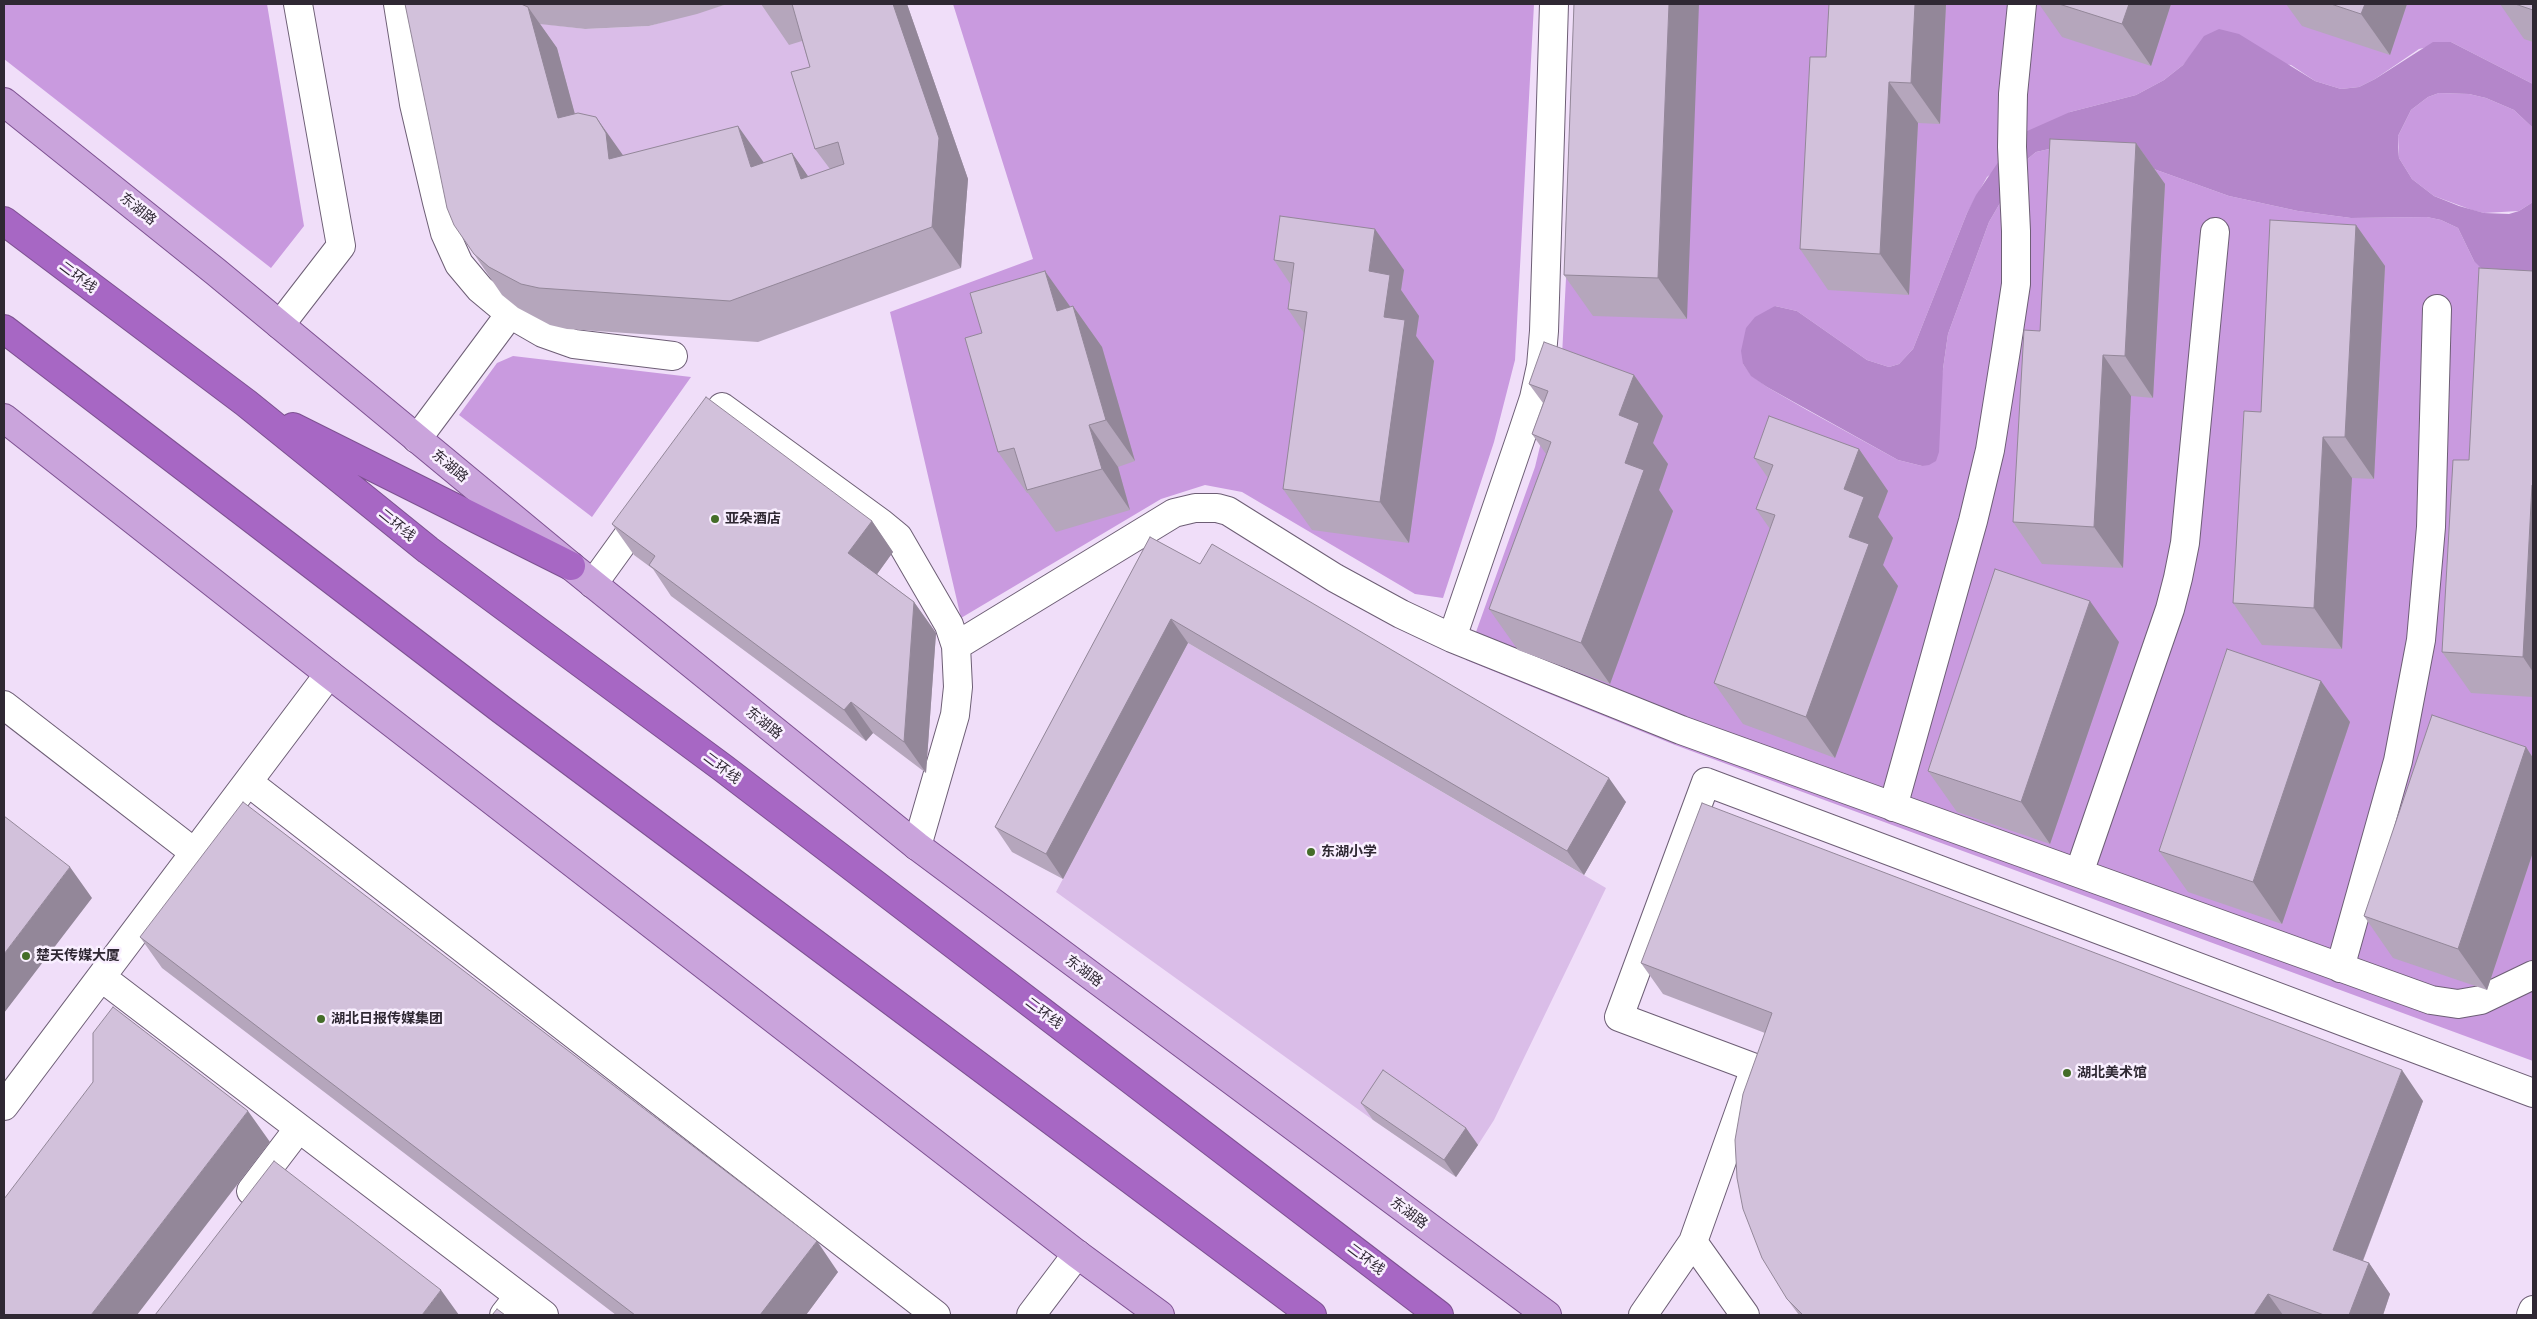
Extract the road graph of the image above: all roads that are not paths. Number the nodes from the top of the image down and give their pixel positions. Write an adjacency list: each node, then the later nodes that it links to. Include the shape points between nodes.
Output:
1 (298, 4): 10 (street, via 341,246)
2 (398, 4): 9 (street, via 414,104 445,233 459,264 480,289)
3 (1554, 4): 20 (street, via 1541,366 1531,407)
4 (2022, 4): 25 (street, via 2013,94 2016,284 1990,450)
5 (4, 102): 10 (main road, 东湖路)
6 (4, 221): 13 (highway, 二环线)
7 (2215, 232): 28 (street, via 2185,543 2178,578)
8 (2437, 309): 29 (street, via 2431,527 2421,640 2398,761)
9 (510, 314): 12 (street, via 543,333 574,344); 15 (street)
10 (280, 325): 15 (main road, 东湖路)
11 (4, 329): 44 (highway, via 510,716)
12 (672, 356)
13 (246, 403): 18 (highway); 45 (highway, 二环线, via 428,550 723,768)
14 (4, 418): 22 (main road)
15 (417, 438): 18 (main road, 东湖路)
16 (687, 455): 21 (street, via 722,407 898,537 949,625)
17 (657, 495): 19 (street)
18 (570, 566): 19 (main road, 东湖路)
19 (593, 584): 26 (main road, 东湖路)
20 (1452, 638): 21 (street, via 1335,578 1228,511 1204,508 1174,513); 25 (street, via 1681,730)
21 (956, 646): 26 (street, via 958,687 955,715)
22 (329, 674): 24 (street); 37 (main road)
23 (4, 705): 27 (street)
24 (248, 782): 27 (street); 41 (street)
25 (1893, 807): 28 (street)
26 (917, 846): 46 (main road, 东湖路)
27 (195, 853): 31 (street)
28 (2079, 874): 29 (street)
29 (2340, 968): 30 (street, via 2431,1000 2458,1004 2493,996)
30 (2533, 976)
31 (101, 977): 33 (street); 34 (street)
32 (2533, 1092): 36 (street, via 1706,782 1619,1017 1755,1068)
33 (4, 1106)
34 (299, 1128): 35 (street); 38 (street)
35 (233, 1214)
36 (1693, 1242): 47 (street); 48 (street)
37 (1077, 1254): 42 (street); 43 (main road)
38 (511, 1305): 40 (street)
39 (2533, 1310): 49 (street)
40 (544, 1315)
41 (936, 1315)
42 (1031, 1315)
43 (1160, 1315)
44 (1312, 1315)
45 (1440, 1315)
46 (1546, 1315)
47 (1643, 1315)
48 (1745, 1315)
49 (2531, 1315)

